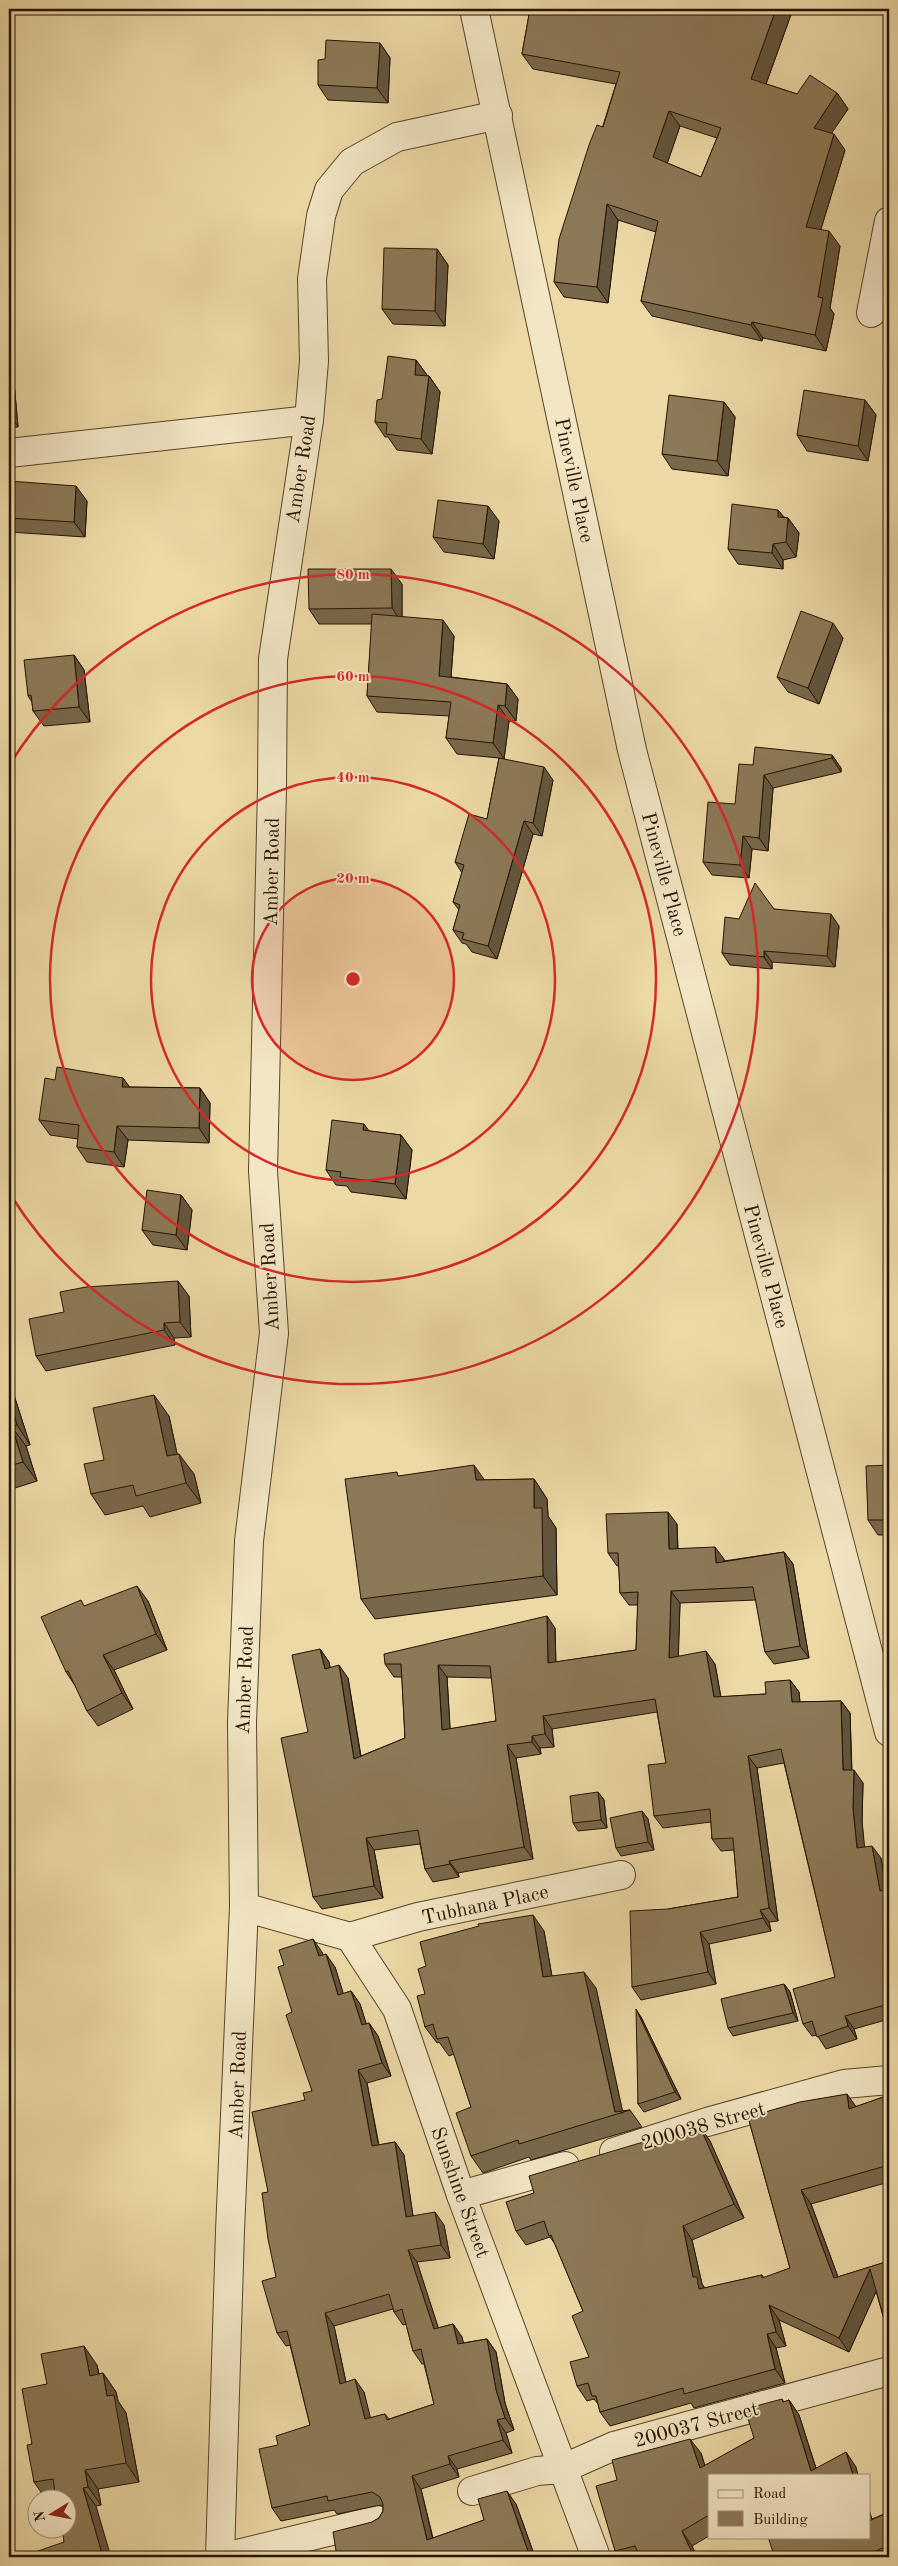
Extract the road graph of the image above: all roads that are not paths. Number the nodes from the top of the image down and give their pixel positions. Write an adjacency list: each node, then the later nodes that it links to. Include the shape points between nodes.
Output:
1 (474, 9): 2 (street, Pineville Place)
2 (498, 115): 5 (street, Amber Road, via 397,137 352,162 329,190 321,216 312,279 314,361); 7 (street, Pineville Place, via 632,750)
3 (889, 221): 4 (street)
4 (871, 314)
5 (309, 420): 6 (street); 9 (street, Amber Road, via 273,658 263,1171 274,1333 249,1541 242,1722)
6 (9, 452)
7 (889, 1732)
8 (621, 1875): 10 (street, Tubhana Place, via 418,1917)
9 (244, 1907): 10 (street); 17 (street, Amber Road)
10 (350, 1937): 12 (street, Sunshine Street, via 397,2009)
11 (889, 2080): 12 (street, 200038 Street, via 844,2084)
12 (461, 2195): 14 (street, Sunshine Street)
13 (889, 2371): 14 (street, 200037 Street, via 614,2446)
14 (562, 2468): 15 (street, 200037 Street); 19 (street, Sunshine Street)
15 (472, 2491)
16 (377, 2520): 18 (street)
17 (220, 2557)
18 (225, 2557)
19 (596, 2557)

